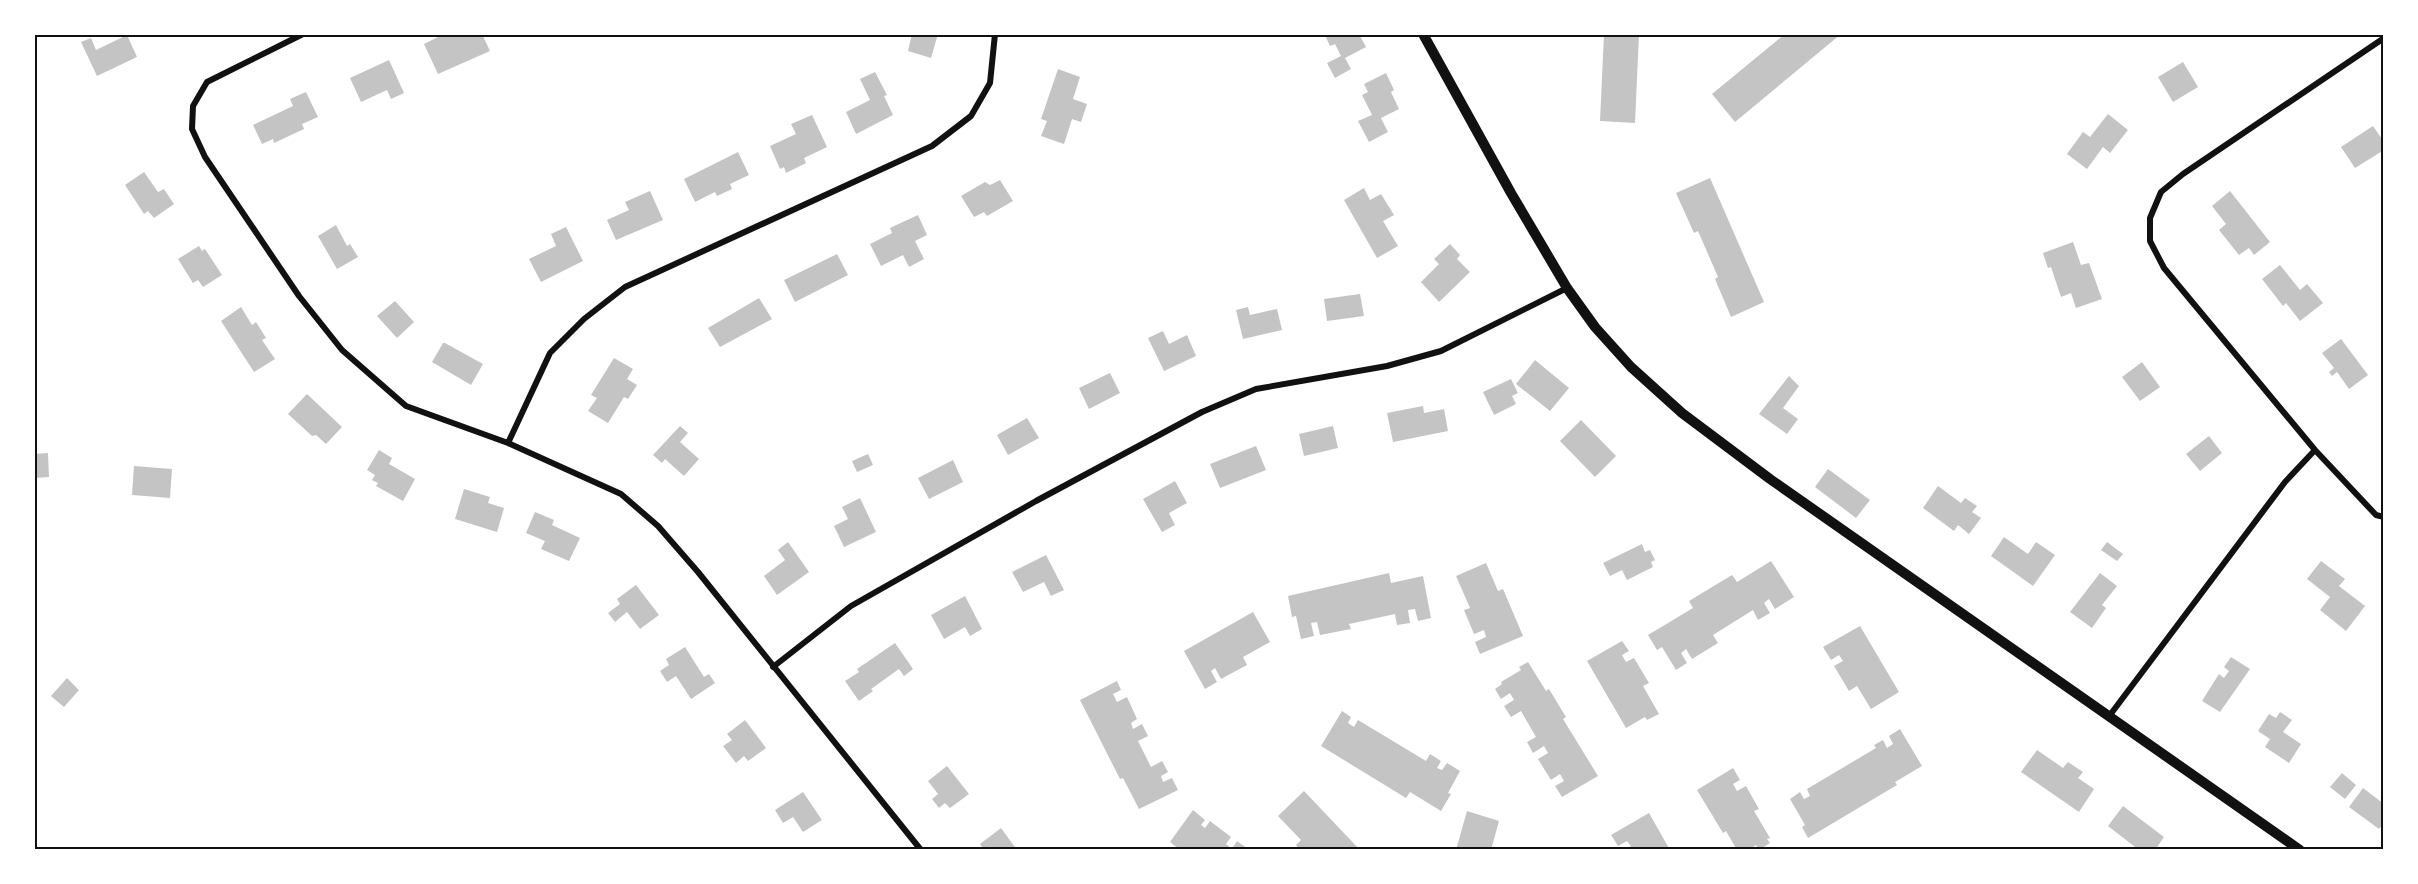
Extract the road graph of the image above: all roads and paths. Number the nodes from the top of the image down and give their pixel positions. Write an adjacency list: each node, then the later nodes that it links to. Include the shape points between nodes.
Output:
1 (303, 34): 6 (street, via 207,82 193,106 192,129 205,157 299,296 342,350 406,406)
2 (995, 34): 6 (street, via 990,83 971,116 932,146 626,287 584,319 550,353)
3 (1423, 34): 5 (street)
4 (2384, 38): 7 (street, via 2182,174 2161,192 2150,218 2150,241 2164,268)
5 (1567, 288): 9 (street, via 1441,351 1387,366 1256,389 1202,412 851,606); 10 (street, via 1631,367 1682,413 1770,479)
6 (508, 443): 9 (street, via 621,494 658,526)
7 (2315, 450): 8 (street, via 2376,515); 10 (street, via 2285,482)
8 (2384, 517)
9 (773, 667): 11 (street)
10 (2110, 715): 12 (street)
11 (921, 849)
12 (2300, 849)

